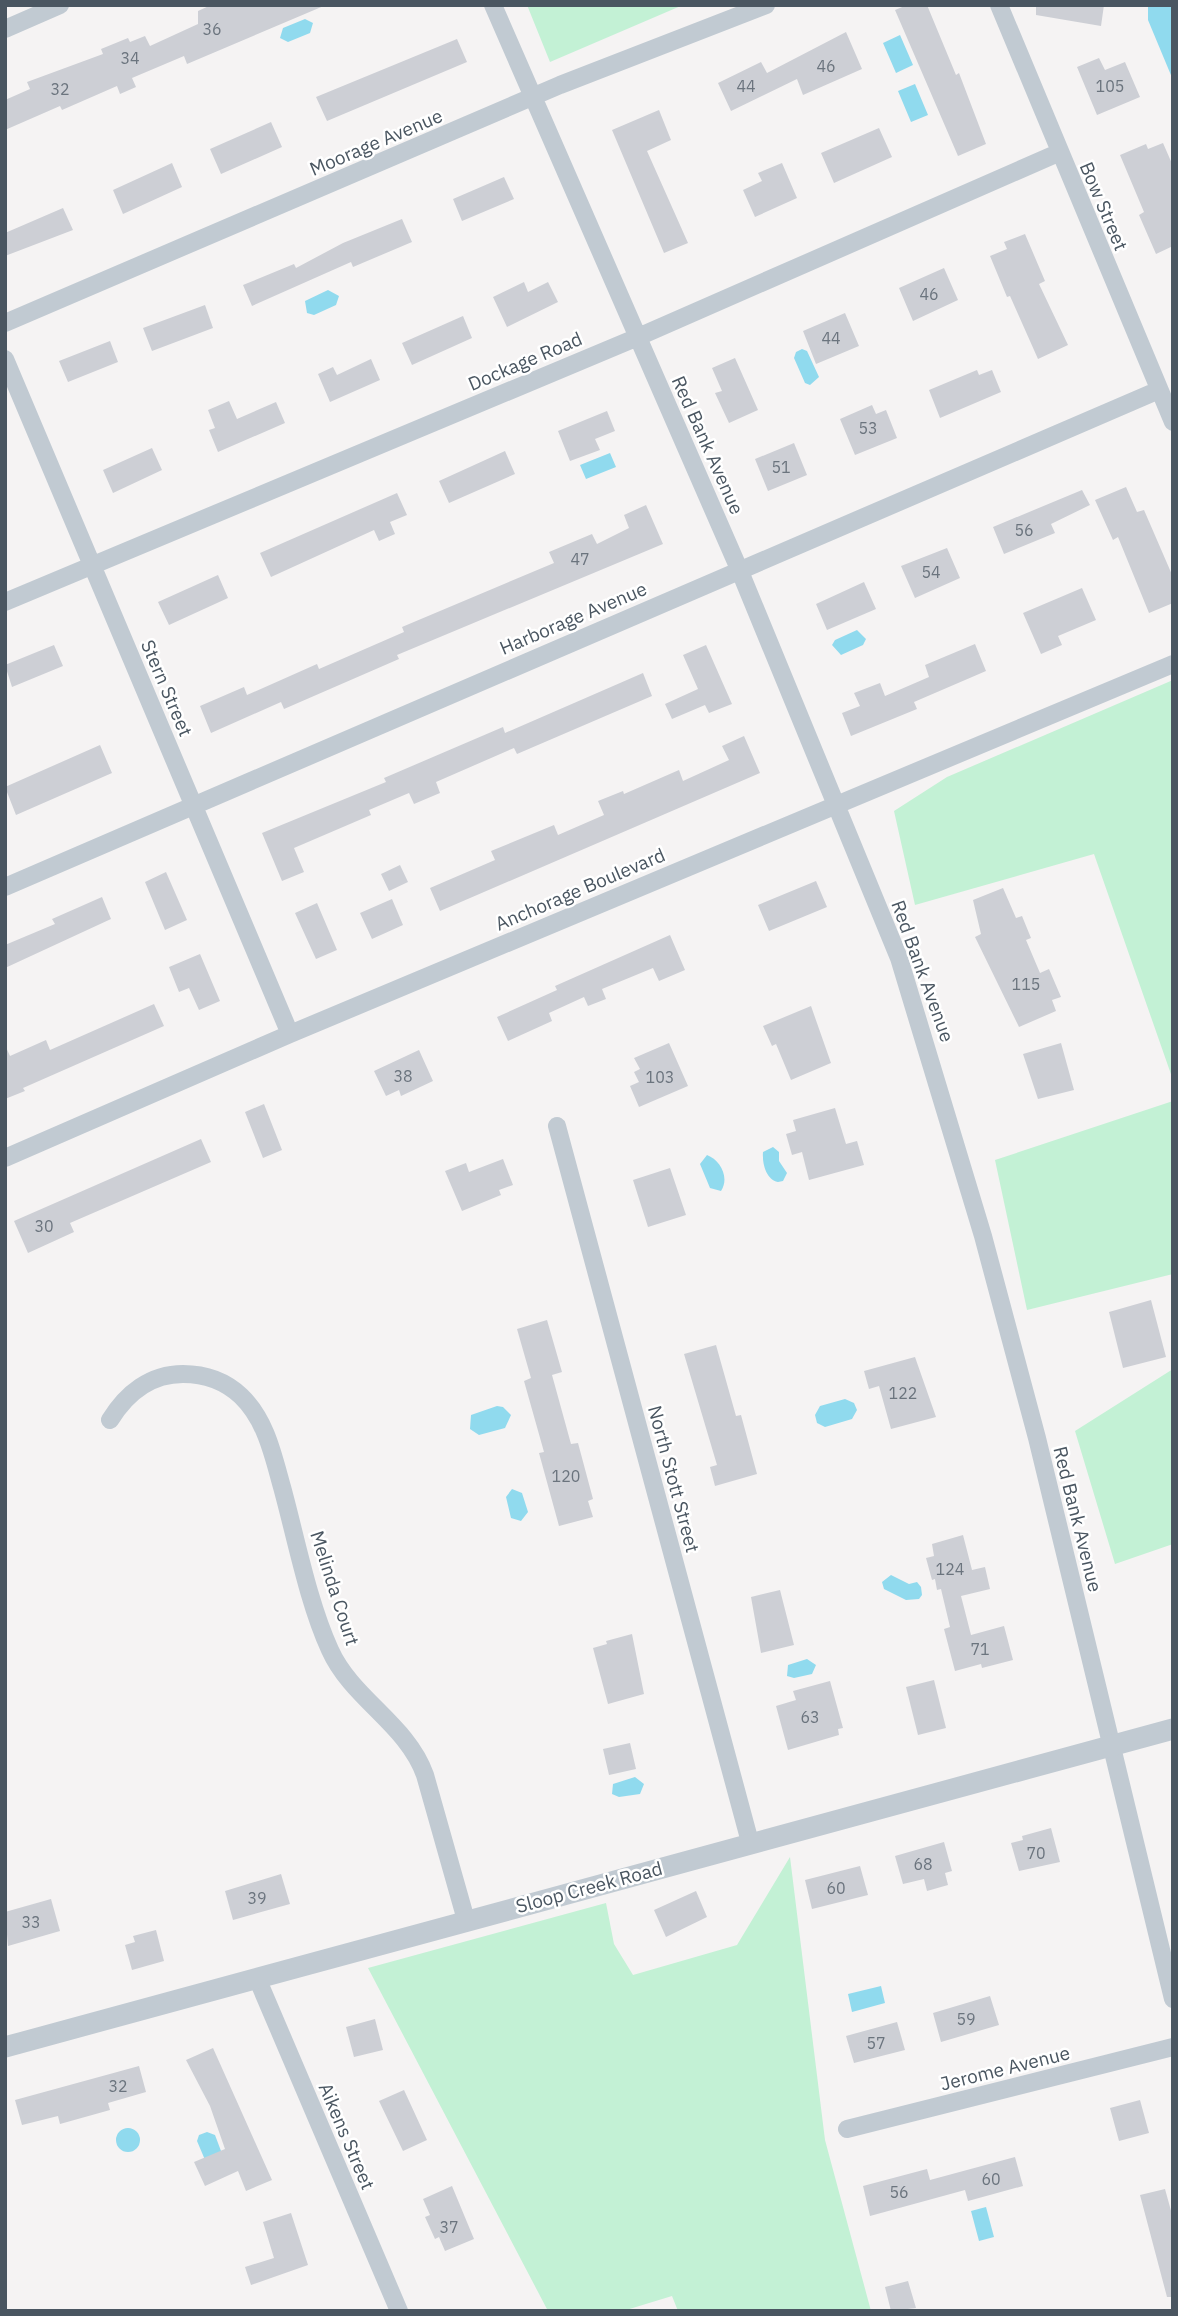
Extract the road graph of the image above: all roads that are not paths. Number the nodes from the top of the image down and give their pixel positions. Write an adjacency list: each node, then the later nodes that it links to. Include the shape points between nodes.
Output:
1 (60, 5): 5 (street)
2 (493, 5): 6 (street, Red Bank Avenue)
3 (766, 5): 6 (street, Moorage Avenue)
4 (999, 5): 7 (street, Bow Street)
5 (5, 29)
6 (532, 97): 8 (street, Moorage Avenue); 9 (street, Red Bank Avenue)
7 (1058, 153): 9 (street, Dockage Road); 11 (street, Bow Street)
8 (5, 323)
9 (638, 337): 13 (street, Dockage Road); 14 (street, Red Bank Avenue)
10 (5, 359): 13 (street, Stern Street)
11 (1159, 390): 12 (street, Bow Street); 14 (street, Harborage Avenue)
12 (1173, 422)
13 (92, 565): 15 (street, Dockage Road); 17 (street, Stern Street)
14 (739, 569): 17 (street, Harborage Avenue); 18 (street, Red Bank Avenue)
15 (5, 602)
16 (1173, 664): 18 (street, Anchorage Boulevard)
17 (195, 804): 19 (street, Harborage Avenue); 20 (street, Stern Street)
18 (836, 804): 20 (street, Anchorage Boulevard); 25 (street, Red Bank Avenue, via 899,958 928,1046 1037,1438)
19 (5, 887)
20 (290, 1034): 22 (street, Anchorage Boulevard)
21 (557, 1126): 26 (street, North Stott Street)
22 (5, 1158)
23 (110, 1420): 27 (street, Melinda Court, via 131,1392 180,1374 220,1382 253,1410 270,1445 330,1651 350,1682 416,1754)
24 (1173, 1729): 25 (street, Sloop Creek Road)
25 (1112, 1746): 26 (street, Sloop Creek Road); 29 (street, Red Bank Avenue)
26 (750, 1842): 27 (street, Sloop Creek Road)
27 (466, 1920): 28 (street, Sloop Creek Road)
28 (257, 1978): 30 (street, Sloop Creek Road); 33 (street, Aikens Street)
29 (1173, 1999)
30 (5, 2047)
31 (1173, 2047): 32 (street, Jerome Avenue)
32 (847, 2129)
33 (398, 2311)

